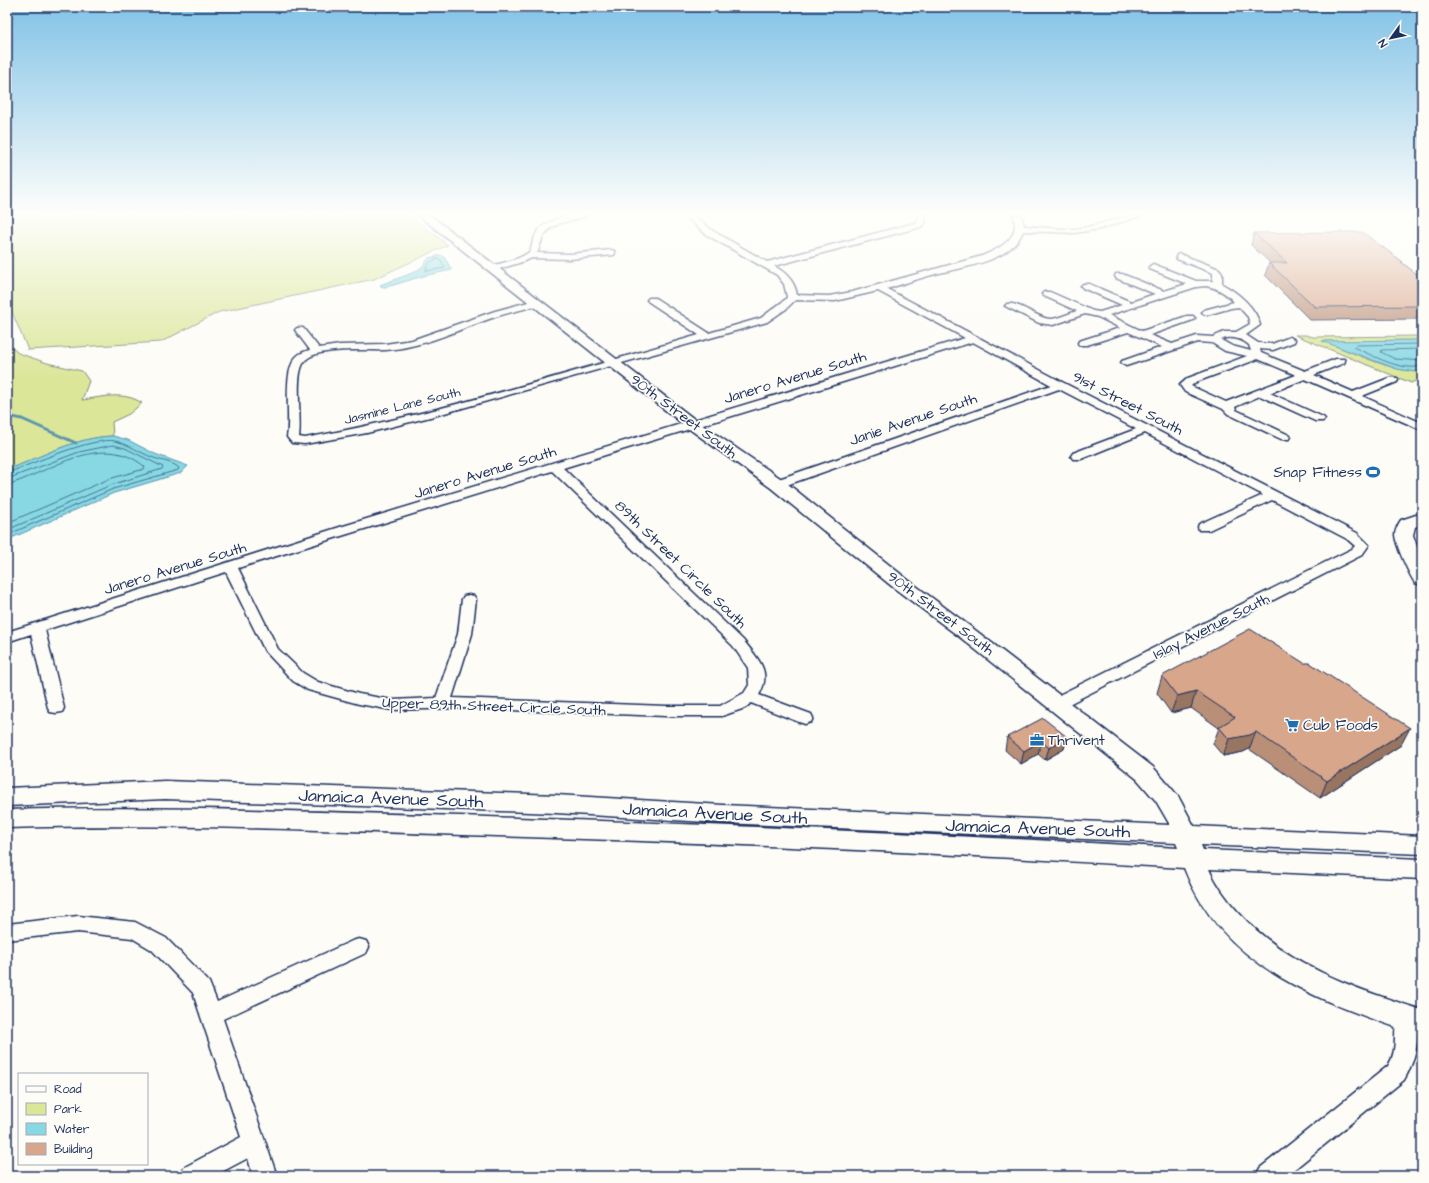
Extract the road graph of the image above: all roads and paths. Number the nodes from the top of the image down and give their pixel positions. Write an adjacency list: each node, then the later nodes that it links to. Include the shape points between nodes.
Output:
1 (495, 270): 15 (main road, 90th Street South)
2 (775, 270): 13 (street, via 788,280 792,288)
3 (939, 270): 10 (street)
4 (1161, 270): 7 (street)
5 (1214, 270): 8 (street, via 1218,273)
6 (1118, 276): 12 (street)
7 (1195, 284): 8 (street); 12 (street)
8 (1217, 285): 16 (street, via 1230,292)
9 (1086, 286): 17 (street)
10 (879, 288): 13 (street, via 840,298); 28 (street, 91st Street South)
11 (1047, 294): 19 (street)
12 (1162, 294): 17 (street)
13 (792, 297): 27 (street, via 782,309 764,320)
14 (652, 300): 27 (street)
15 (536, 303): 33 (street, Jasmine Lane South, via 488,316 413,343); 37 (main road, 90th Street South)
16 (1242, 304): 20 (street); 26 (street, via 1253,316 1255,325)
17 (1130, 305): 21 (street)
18 (1010, 306): 19 (street, via 1040,320 1053,322)
19 (1086, 311): 21 (street)
20 (1207, 312)
21 (1101, 315): 23 (street)
22 (1190, 318): 25 (street)
23 (1128, 329): 25 (street); 31 (street)
24 (300, 330): 33 (street)
25 (1141, 335): 32 (street)
26 (1238, 335): 29 (street, via 1227,335); 34 (street, via 1251,341)
27 (707, 336): 37 (street)
28 (973, 339): 40 (street, 91st Street South); 45 (street, Janero Avenue South)
29 (1215, 340): 32 (street, via 1197,339); 34 (street, via 1221,345)
30 (1290, 340): 34 (street)
31 (1083, 343)
32 (1171, 348): 36 (street)
33 (316, 351): 37 (street, Jasmine Lane South, via 302,357 296,367 293,436 296,441 367,430)
34 (1257, 351): 38 (street); 43 (street, via 1185,385 1189,390)
35 (1340, 361): 38 (street)
36 (1126, 362)
37 (614, 363): 45 (main road, 90th Street South)
38 (1305, 375): 41 (street); 42 (street)
39 (1393, 380): 42 (street)
40 (1060, 385): 47 (street, 91st Street South); 51 (street, Janie Avenue South)
41 (1262, 393): 43 (street); 44 (street)
42 (1354, 396): 46 (street)
43 (1228, 408): 48 (street)
44 (1319, 419)
45 (692, 425): 50 (street, Janero Avenue South); 51 (main road, 90th Street South)
46 (1422, 427)
47 (1145, 429): 49 (street); 52 (street, 91st Street South)
48 (1285, 437)
49 (1077, 456)
50 (555, 467): 56 (street, Janero Avenue South, via 345,530); 61 (street, 89th Street Circle South, via 738,643 756,667 757,685)
51 (777, 484): 62 (main road, 90th Street South, via 901,584)
52 (1272, 495): 54 (street); 55 (street, 91st Street South, via 1352,536)
53 (1421, 520): 57 (main road, via 1408,524 1404,535 1412,561)
54 (1204, 527)
55 (1362, 545): 62 (street, Islay Avenue South, via 1357,552)
56 (230, 568): 59 (street, Janero Avenue South); 63 (street, Upper 89th Street Circle South, via 272,651 298,677 313,686 359,699 392,705)
57 (1422, 579)
58 (469, 599): 63 (street, via 465,634)
59 (38, 628): 60 (street, Janero Avenue South); 64 (street)
60 (7, 637)
61 (750, 697): 63 (street, Upper 89th Street Circle South, via 722,711); 65 (street)
62 (1057, 703): 68 (main road, 90th Street South, via 1145,773 1169,801)
63 (442, 704)
64 (56, 708)
65 (805, 718)
66 (7, 797): 68 (main road, Jamaica Avenue South, via 165,790 556,804)
67 (7, 819): 70 (main road, Jamaica Avenue South, via 252,819 563,829 997,847)
68 (1186, 835): 69 (main road, Jamaica Avenue South); 70 (main road, 90th Street South)
69 (1422, 845)
70 (1194, 859): 71 (main road, Jamaica Avenue South); 75 (main road, 90th Street South, via 1200,878 1214,902 1245,937 1289,971 1343,997)
71 (1422, 868)
72 (7, 932): 74 (street, via 78,924 135,930 159,944 202,988)
73 (359, 947): 74 (street)
74 (211, 1015): 76 (street)
75 (1414, 1021): 79 (street, via 1404,1062 1396,1074)
76 (253, 1143): 77 (street); 78 (street)
77 (191, 1176)
78 (265, 1176)
79 (1268, 1176)

